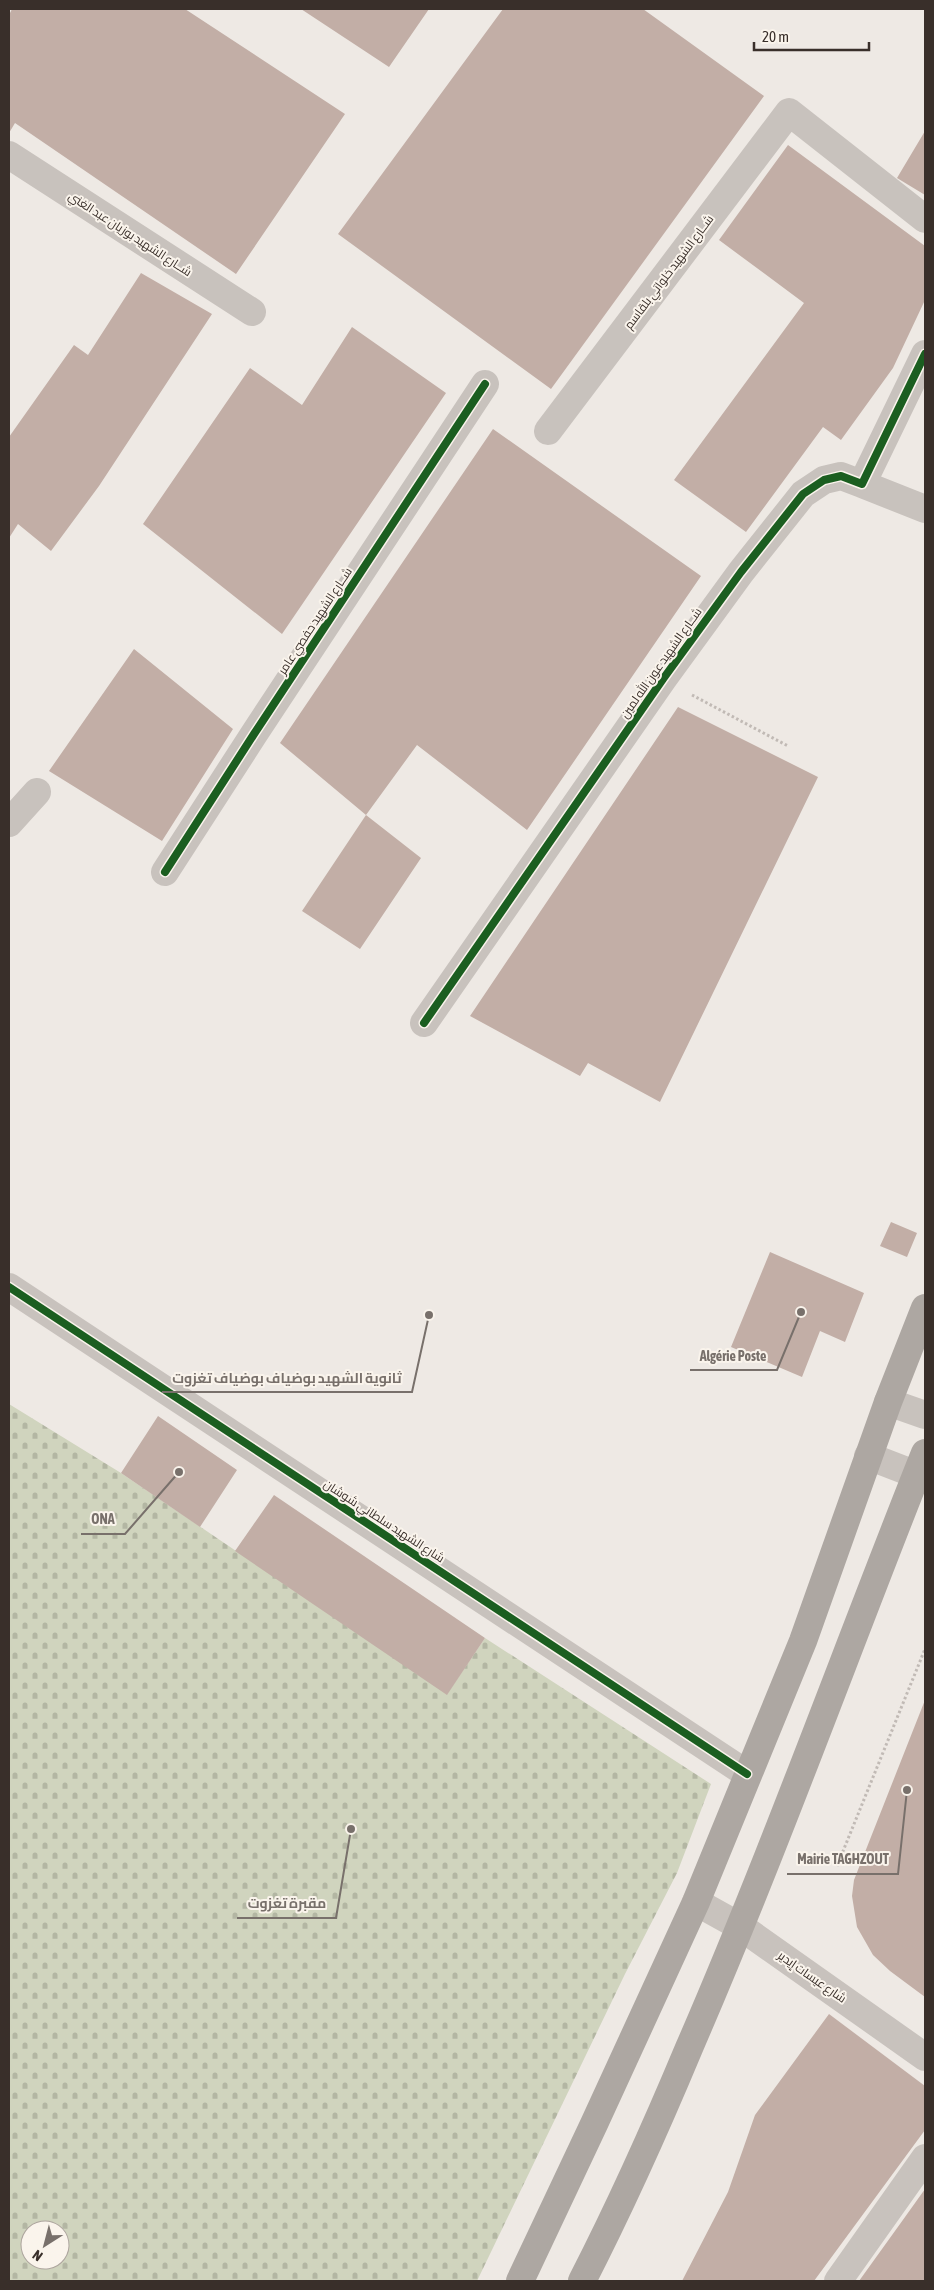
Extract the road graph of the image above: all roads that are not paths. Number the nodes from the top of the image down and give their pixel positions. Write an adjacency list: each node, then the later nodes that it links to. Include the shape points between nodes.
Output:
1 (9, 155): 3 (street, شــارع الشهيد بوزيان عبد الغني)
2 (925, 219): 6 (street, شــارع الشهيد خلواتي بلقاسم, via 789,112)
3 (252, 312)
4 (925, 354): 7 (street)
5 (485, 384): 11 (street, شــارع الشهيد حفصي عامر)
6 (548, 431)
7 (862, 484): 8 (street, شــارع الشهيد عون الله لمين); 12 (street, شــارع الشهيد عون الله لمين, via 841,476 824,480 803,494 663,679)
8 (925, 509)
9 (37, 792): 10 (street)
10 (9, 823)
11 (165, 872)
12 (424, 1022)
13 (9, 1287): 19 (street, شارع الشهيد سلطاني شوشان)
14 (925, 1308): 15 (highway)
15 (888, 1402): 16 (street); 17 (highway)
16 (925, 1415)
17 (868, 1456): 18 (street); 19 (highway, via 803,1641)
18 (922, 1468): 21 (highway)
19 (747, 1774): 20 (highway)
20 (696, 1902): 21 (street, شارع عيسات إيدير); 24 (highway)
21 (741, 1927): 22 (street, شارع عيسات إيدير); 25 (highway, via 650,2139)
22 (925, 2057)
23 (925, 2158): 26 (street)
24 (520, 2281)
25 (582, 2281)
26 (838, 2281)

